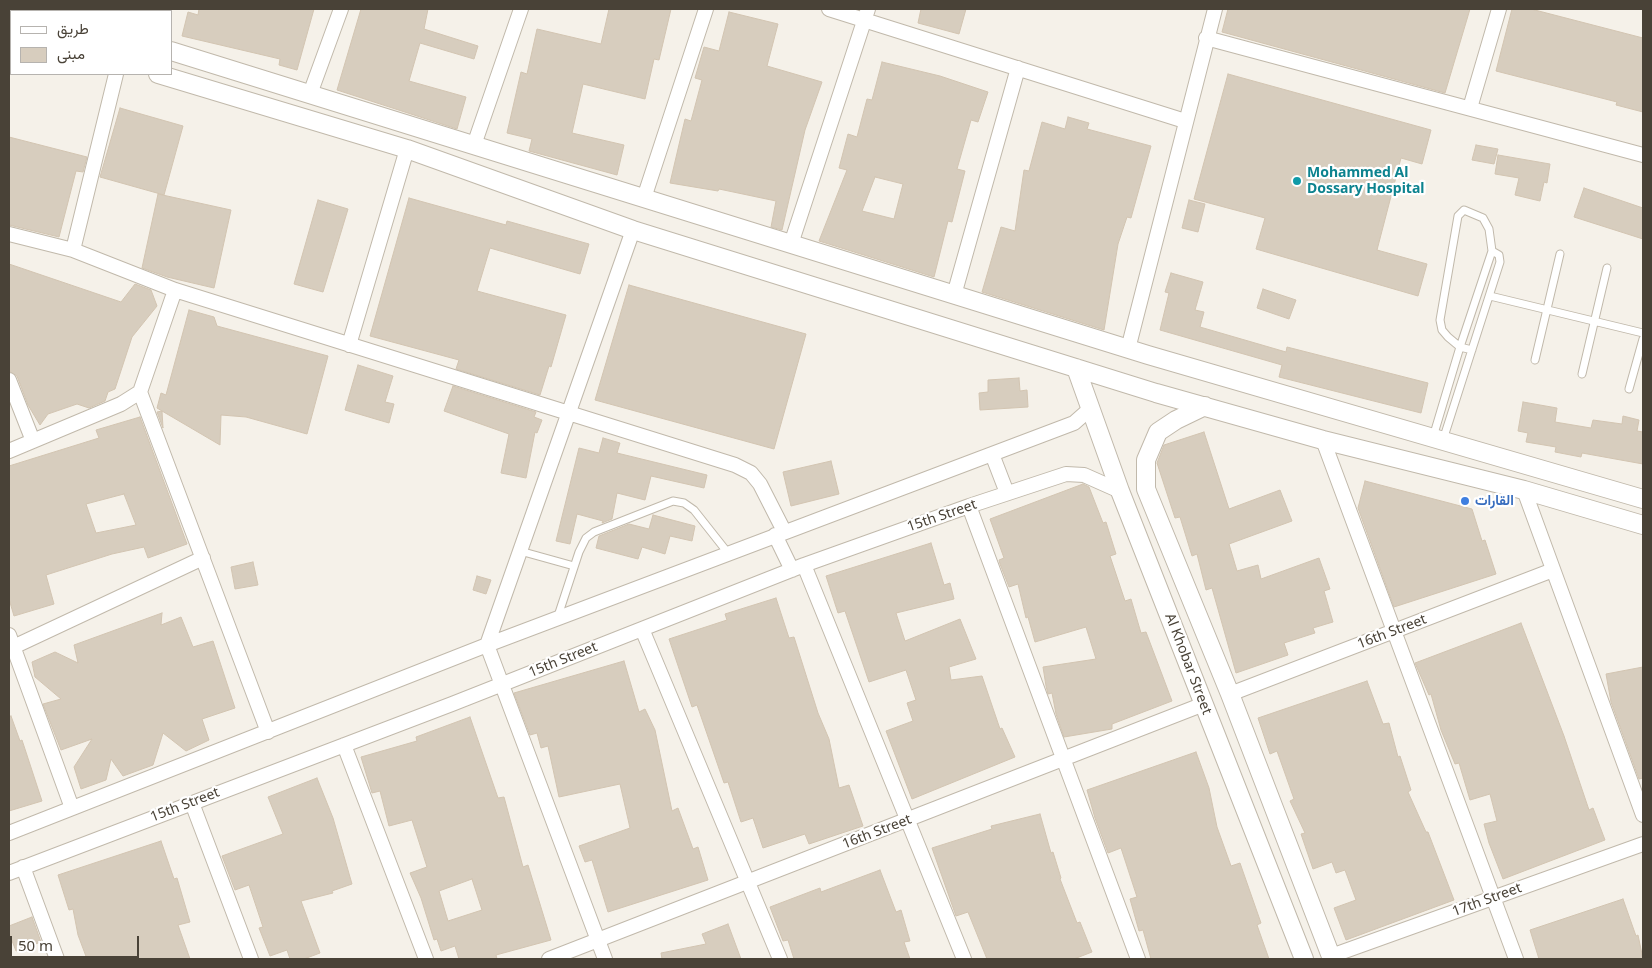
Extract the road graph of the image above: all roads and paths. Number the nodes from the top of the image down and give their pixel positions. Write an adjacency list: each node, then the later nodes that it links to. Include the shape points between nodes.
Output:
1 (341, 9): 13 (street)
2 (521, 9): 16 (street)
3 (706, 9): 19 (street)
4 (829, 9): 7 (street)
5 (1215, 9): 8 (street)
6 (1499, 9): 14 (street)
7 (866, 14): 10 (street); 22 (street)
8 (1206, 38): 14 (street); 15 (street)
9 (172, 51): 13 (street)
10 (1018, 68): 15 (street); 28 (street)
11 (116, 75): 23 (street)
12 (161, 75): 17 (street)
13 (310, 94): 16 (street)
14 (1470, 108): 18 (street)
15 (1185, 121): 36 (street)
16 (474, 146): 19 (street)
17 (407, 149): 20 (street); 34 (street)
18 (1643, 155)
19 (644, 198): 22 (street)
20 (633, 230): 39 (street); 46 (street)
21 (9, 234): 23 (street)
22 (791, 244): 28 (street)
23 (73, 250): 27 (street)
24 (1492, 251): 29 (lane, via 1499,255 1500,262); 35 (lane); 35 (lane, via 1489,230 1483,218 1464,210 1458,216 1440,310 1442,330)
25 (1560, 254): 30 (lane)
26 (1607, 268): 31 (lane)
27 (176, 290): 34 (street); 43 (street)
28 (954, 295): 36 (street)
29 (1490, 296): 30 (lane); 37 (lane)
30 (1547, 310): 31 (lane); 38 (lane)
31 (1596, 320): 32 (lane); 40 (lane)
32 (1643, 333)
33 (1643, 339): 42 (lane)
34 (349, 345): 46 (street)
35 (1460, 347): 37 (lane); 47 (lane)
36 (1128, 349): 47 (street)
37 (1472, 350): 47 (lane)
38 (1536, 360)
39 (1076, 368): 44 (street); 45 (street, Al Khobar Street)
40 (1582, 374)
41 (9, 380): 49 (street)
42 (1629, 389)
43 (140, 392): 49 (street, via 121,404); 62 (street)
44 (1205, 406): 48 (street); 61 (street, Al Khobar Street, via 1158,432 1146,460 1146,489)
45 (1091, 408): 51 (street, via 1074,423); 53 (street, Al Khobar Street)
46 (568, 413): 58 (street, via 751,473 760,484); 59 (street)
47 (1438, 439): 55 (street)
48 (1323, 440): 52 (street); 69 (street)
49 (33, 441): 50 (street)
50 (9, 451)
51 (992, 454): 54 (street); 58 (street)
52 (1524, 490): 57 (street); 66 (street)
53 (1120, 491): 54 (street, 15th Street, via 1084,475 1066,474); 63 (street, Al Khobar Street)
54 (1007, 493): 56 (street, 15th Street)
55 (1643, 498)
56 (969, 506): 65 (street, 15th Street); 77 (street)
57 (1643, 525)
58 (780, 533): 60 (street); 65 (street)
59 (520, 551): 64 (lane); 71 (street)
60 (728, 553): 64 (lane, via 694,510 673,501 594,532 586,538); 67 (street)
61 (1173, 555): 63 (street); 73 (street, Al Khobar Street)
62 (203, 558): 70 (street); 75 (street)
63 (1149, 564): 74 (street, Al Khobar Street)
64 (574, 566): 67 (lane)
65 (798, 567): 68 (street, 15th Street); 81 (street)
66 (1553, 570): 69 (street, 16th Street); 80 (street)
67 (557, 619): 71 (street)
68 (642, 629): 72 (street, 15th Street); 86 (street)
69 (1394, 631): 73 (street, 16th Street); 87 (street)
70 (10, 644): 79 (street)
71 (487, 645): 72 (street); 75 (street)
72 (502, 685): 76 (street, 15th Street); 88 (street)
73 (1230, 694): 89 (street, Al Khobar Street)
74 (1204, 704): 77 (street, 16th Street); 98 (street, Al Khobar Street)
75 (268, 732): 79 (street)
76 (344, 745): 78 (street, 15th Street); 92 (street)
77 (1064, 759): 81 (street, 16th Street); 97 (street)
78 (192, 803): 84 (street, 15th Street); 91 (street)
79 (72, 808): 82 (street)
80 (1643, 815)
81 (907, 820): 86 (street, 16th Street); 96 (street)
82 (9, 833)
83 (1643, 844): 87 (street, 17th Street)
84 (23, 867): 85 (street, 15th Street); 90 (street)
85 (9, 873)
86 (748, 882): 88 (street, 16th Street); 95 (street)
87 (1494, 898): 89 (street, 17th Street); 99 (street)
88 (598, 940): 93 (street, 16th Street); 94 (street)
89 (1332, 957)
90 (54, 958)
91 (251, 959)
92 (426, 959)
93 (549, 959)
94 (605, 959)
95 (780, 959)
96 (964, 959)
97 (1138, 959)
98 (1304, 959)
99 (1516, 959)

